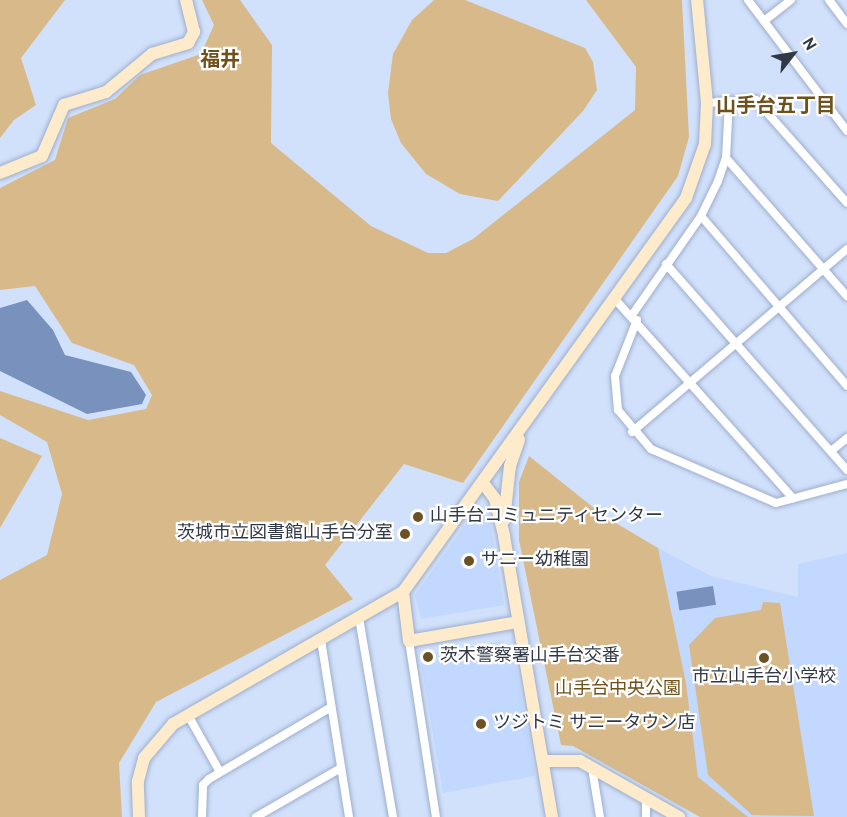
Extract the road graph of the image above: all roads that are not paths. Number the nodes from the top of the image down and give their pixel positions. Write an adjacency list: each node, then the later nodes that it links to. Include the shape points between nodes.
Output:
1 (186, 0): 12 (street, via 194,32 188,43 152,54 106,92 64,105 42,156)
2 (697, 0): 9 (street)
3 (748, 0): 6 (street)
4 (791, 0): 6 (street)
5 (829, 0): 7 (street)
6 (764, 21): 10 (street)
7 (847, 24)
8 (729, 101): 9 (street); 11 (street); 13 (street, via 756,100)
9 (707, 103): 19 (street, via 705,144 686,198)
10 (847, 131)
11 (726, 158): 14 (street); 17 (street)
12 (0, 173)
13 (847, 203)
14 (700, 216): 16 (street); 20 (street)
15 (847, 249): 17 (street)
16 (666, 264): 21 (street); 22 (street)
17 (823, 269): 18 (street); 20 (street)
18 (847, 296)
19 (613, 297): 21 (street); 25 (street)
20 (779, 305): 22 (street); 24 (street)
21 (635, 318): 23 (street); 26 (street, via 615,376 618,410)
22 (737, 342): 23 (street); 28 (street)
23 (692, 381): 26 (street); 32 (street)
24 (847, 386)
25 (522, 429): 30 (street); 33 (street, via 510,466)
26 (632, 432): 32 (street, via 651,449 764,501)
27 (847, 438): 28 (street)
28 (831, 451): 29 (street)
29 (847, 470)
30 (483, 483): 33 (street, via 495,499); 34 (street)
31 (847, 484): 32 (street)
32 (794, 498)
33 (504, 536): 36 (street)
34 (403, 592): 35 (street); 38 (street)
35 (359, 618): 37 (street); 50 (street)
36 (518, 622): 38 (street); 41 (street)
37 (321, 640): 39 (street); 40 (street)
38 (409, 641): 51 (street)
39 (331, 707): 42 (street); 44 (street)
40 (188, 715): 44 (street); 46 (street, via 156,740 144,758 138,781)
41 (543, 761): 43 (street, via 570,758); 52 (street)
42 (341, 768): 48 (street); 49 (street)
43 (592, 768): 45 (street); 53 (street)
44 (220, 772): 47 (street, via 203,785)
45 (646, 798): 54 (street); 55 (street)
46 (139, 817)
47 (202, 817)
48 (256, 817)
49 (349, 817)
50 (393, 817)
51 (436, 817)
52 (552, 817)
53 (600, 817)
54 (646, 817)
55 (679, 817)

